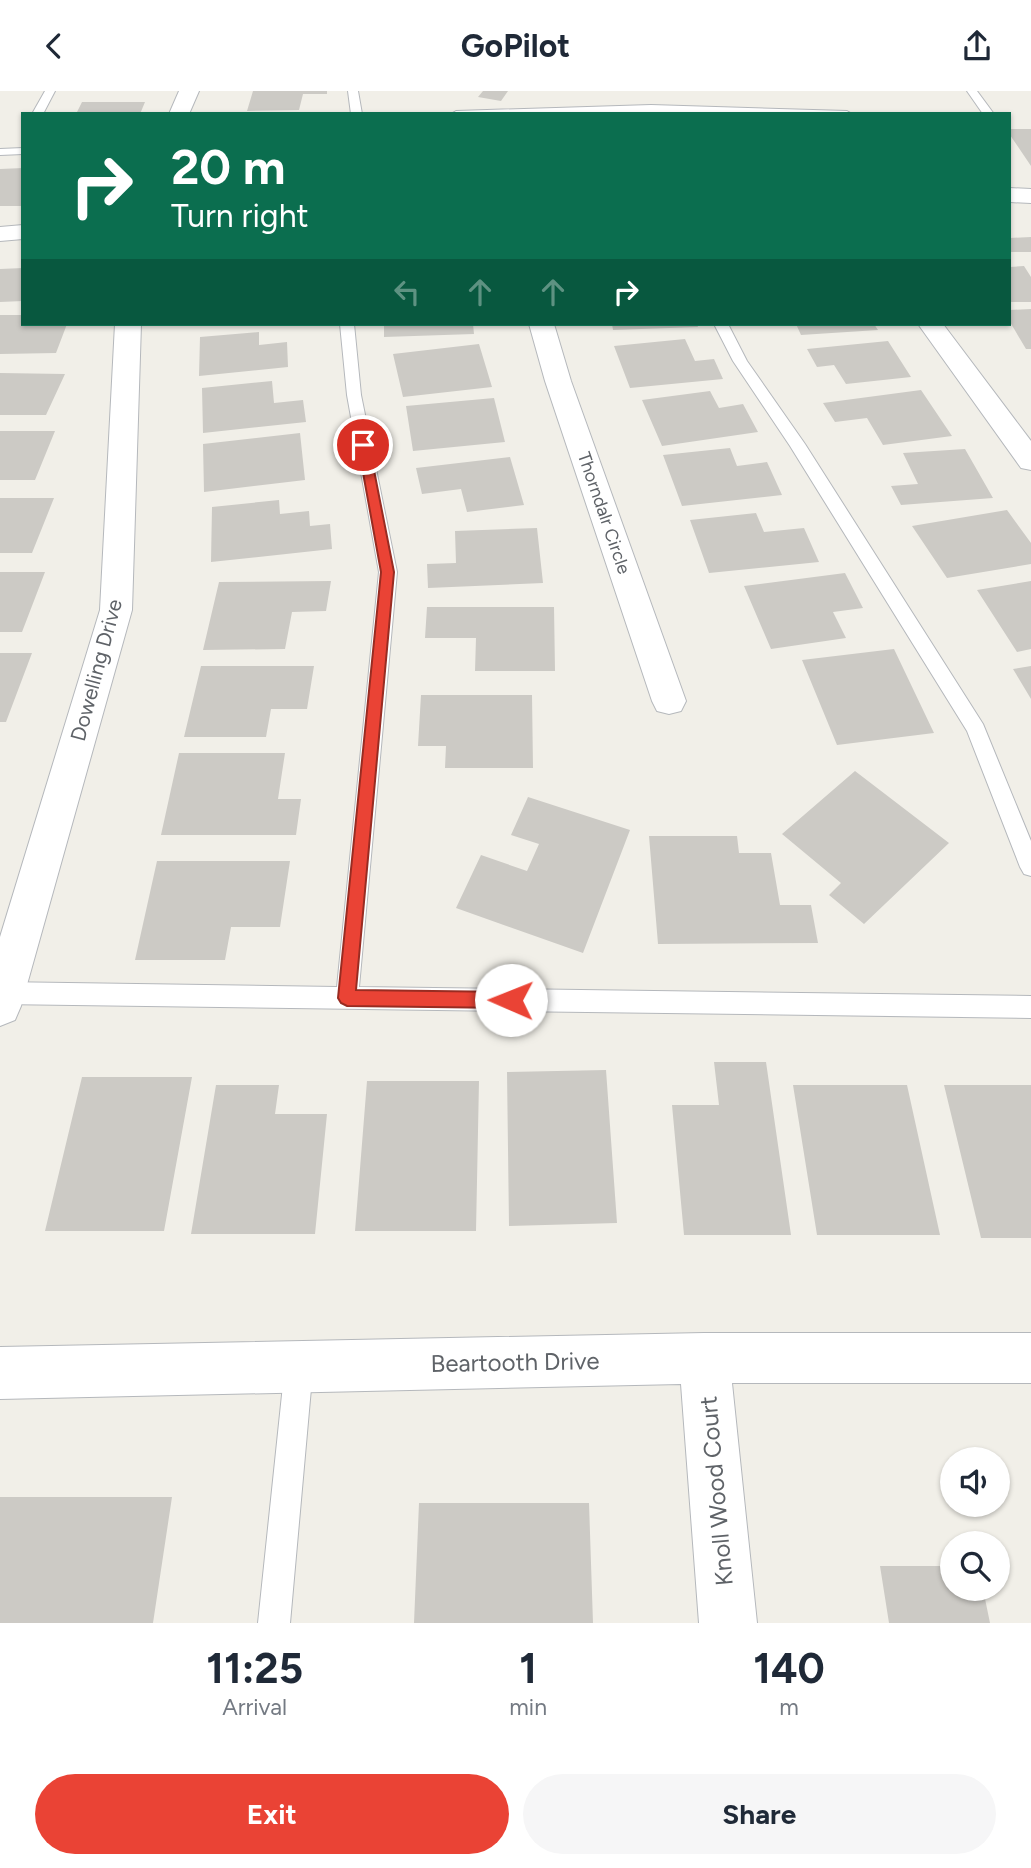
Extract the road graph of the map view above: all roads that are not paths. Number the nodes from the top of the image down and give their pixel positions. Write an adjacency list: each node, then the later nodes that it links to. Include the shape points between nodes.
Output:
1 (50, 91): 5 (lane)
2 (189, 91): 6 (street)
3 (353, 91): 7 (lane)
4 (972, 91): 10 (lane)
5 (38, 112)
6 (180, 112)
7 (357, 112)
8 (496, 112): 9 (lane, via 704,108)
9 (799, 112)
10 (988, 112)
11 (1011, 195): 12 (street)
12 (1031, 196)
13 (21, 232): 14 (street)
14 (0, 234)
15 (128, 326): 23 (street, Dowelling Drive, via 117,610)
16 (347, 326): 24 (lane, via 354,394 387,572)
17 (542, 326): 21 (street, Thorndalr Circle)
18 (721, 326): 22 (lane, via 976,729)
19 (931, 326): 20 (street)
20 (1031, 461)
21 (669, 701)
22 (1031, 867)
23 (2, 997): 24 (lane)
24 (347, 998): 25 (lane)
25 (1031, 1007)
26 (1031, 1357): 27 (street, Beartooth Drive)
27 (704, 1358): 28 (street, Beartooth Drive); 31 (street, Knoll Wood Court)
28 (299, 1366): 29 (street, Beartooth Drive); 30 (lane)
29 (0, 1373)
30 (274, 1623)
31 (728, 1623)

